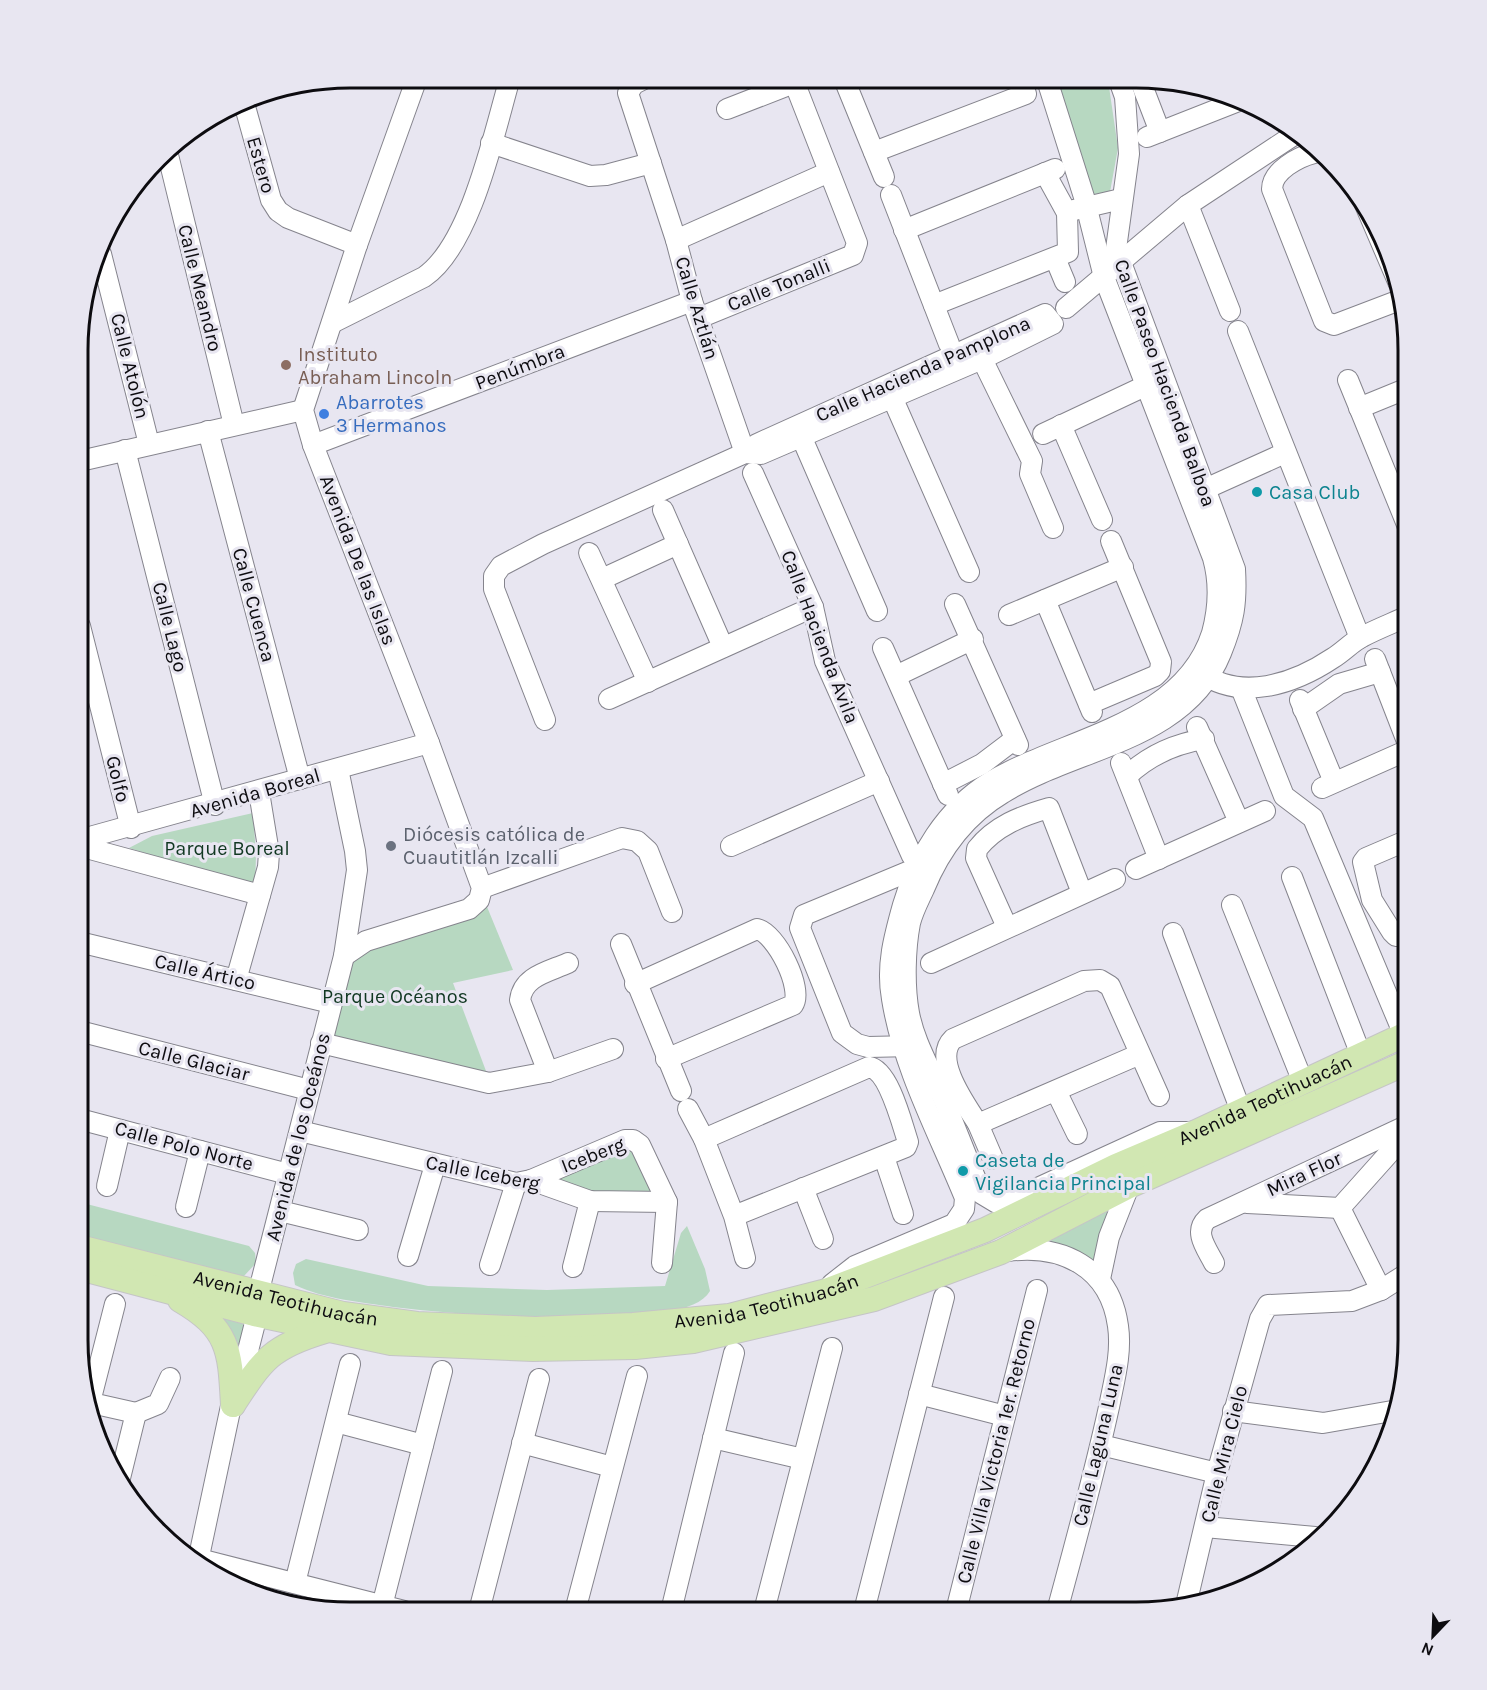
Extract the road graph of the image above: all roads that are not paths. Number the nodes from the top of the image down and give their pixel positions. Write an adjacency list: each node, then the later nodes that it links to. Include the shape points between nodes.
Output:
1 (413, 88): 29 (street)
2 (507, 88): 15 (street)
3 (632, 88): 19 (street, Calle Aztlán, via 628,93)
4 (776, 88): 12 (street)
5 (796, 88): 20 (street)
6 (848, 88): 16 (street)
7 (1024, 88): 16 (street, via 1026,94)
8 (1049, 88): 25 (street, Calle Paseo Hacienda Balboa)
9 (1131, 88): 11 (street, via 1153,135)
10 (1131, 88): 23 (street, Calle Paseo Hacienda Balboa, via 1130,154)
11 (1229, 105)
12 (727, 109)
13 (246, 110): 29 (street, Estero, via 271,200 278,211)
14 (1291, 139): 24 (street)
15 (491, 143): 19 (street, via 591,176); 40 (street, via 467,217 437,268)
16 (874, 152): 21 (street)
17 (1309, 154): 35 (street, via 1276,175 1272,189 1324,321 1334,326)
18 (169, 161): 50 (street, Calle Meandro)
19 (651, 163): 28 (street, Calle Aztlán)
20 (828, 172): 28 (street); 38 (street, Calle Tonalli, via 857,243 853,255)
21 (884, 177)
22 (891, 195): 27 (street)
23 (1121, 199): 25 (street); 32 (street, Calle Paseo Hacienda Balboa, via 1116,249)
24 (1188, 205): 32 (street); 39 (street)
25 (1086, 206): 26 (street); 33 (street, Calle Paseo Hacienda Balboa)
26 (1067, 213): 27 (street, via 1050,171); 30 (street, via 1069,249)
27 (904, 230): 36 (street)
28 (676, 240): 38 (street, Calle Aztlán)
29 (357, 245): 40 (street)
30 (1055, 258): 34 (street); 36 (street)
31 (103, 263): 55 (street, Calle Atolón)
32 (1120, 264): 33 (street); 62 (street, Calle Paseo Hacienda Balboa)
33 (1104, 277): 37 (street); 45 (street, Calle Paseo Hacienda Balboa)
34 (1065, 282)
35 (1394, 302)
36 (934, 305): 42 (street)
37 (1066, 308)
38 (696, 310): 56 (street, Penúmbra); 58 (street, Calle Aztlán)
39 (1230, 311)
40 (332, 323): 49 (street)
41 (1238, 332): 59 (street)
42 (949, 344)
43 (982, 359): 47 (street, Calle Hacienda Pamplona); 58 (street, Calle Hacienda Pamplona, via 1052,327 1048,315 757,444); 66 (street, via 1032,461 1030,474)
44 (1348, 380): 48 (street)
45 (1145, 386): 51 (street); 62 (street, Calle Paseo Hacienda Balboa)
46 (1399, 392): 48 (street)
47 (892, 397): 54 (street, Calle Hacienda Pamplona); 71 (street)
48 (1359, 408): 63 (street)
49 (303, 410): 50 (street); 56 (street, Avenida De las Islas)
50 (234, 425): 52 (street)
51 (1061, 425): 53 (street); 65 (street)
52 (208, 431): 55 (street); 99 (street, Calle Cuenca)
53 (1042, 434)
54 (801, 436): 58 (street, Calle Hacienda Pamplona, via 761,454); 76 (street)
55 (149, 444): 57 (street)
56 (313, 445): 95 (street, Avenida De las Islas)
57 (125, 450): 60 (street); 103 (street, Calle Lago)
58 (745, 453): 92 (street, Calle Hacienda Pamplona, via 501,566 494,576 494,589)
59 (1285, 453): 62 (street); 79 (street)
60 (88, 459)
61 (753, 473): 75 (street, Calle Hacienda Ávila)
62 (1197, 493): 85 (street, Calle Paseo Hacienda Balboa, via 1235,569 1237,602 1232,627)
63 (1399, 505)
64 (663, 510): 68 (street)
65 (1102, 520)
66 (1053, 528)
67 (1111, 541): 70 (street)
68 (678, 544): 72 (street); 81 (street)
69 (589, 553): 72 (street)
70 (1123, 567): 73 (street); 89 (street, via 1161,662 1155,676)
71 (969, 572)
72 (602, 579): 87 (street)
73 (1045, 600): 77 (street); 89 (street, via 1091,708)
74 (956, 604): 80 (street)
75 (813, 607): 81 (street); 101 (street, Calle Hacienda Ávila, via 825,661)
76 (877, 611)
77 (1009, 615)
78 (1399, 620): 79 (street)
79 (1360, 638): 84 (street)
80 (973, 639): 86 (street); 100 (street, via 1017,742)
81 (723, 647): 87 (street)
82 (883, 648): 86 (street)
83 (88, 658): 107 (street, Golfo)
84 (1331, 660): 88 (street); 90 (street, via 1306,675 1272,685)
85 (1202, 674): 90 (street); 93 (street, Calle Paseo Hacienda Balboa, via 1185,706)
86 (896, 676): 100 (street, via 946,789)
87 (648, 682): 91 (street)
88 (1339, 684): 94 (street, via 1378,665); 97 (street, via 1302,705 1328,785)
89 (1130, 688): 93 (street)
90 (1241, 688): 122 (street, via 1284,796 1313,818)
91 (609, 699)
92 (545, 720)
93 (1147, 720): 96 (street); 100 (street, Calle Paseo Hacienda Balboa, via 1028,778)
94 (1399, 720)
95 (429, 743): 98 (street, Avenida Boreal); 117 (street, Avenida De las Islas)
96 (1162, 751): 106 (street, via 1201,733); 113 (street, via 1124,769)
97 (1399, 754)
98 (338, 768): 99 (street, Avenida Boreal); 130 (street, Avenida de los Oceános, via 357,870)
99 (300, 779): 102 (street, Avenida Boreal)
100 (991, 780): 105 (street); 112 (street, via 961,827)
101 (879, 781): 110 (street); 112 (street, Calle Hacienda Ávila, via 903,834)
102 (259, 792): 103 (street, Avenida Boreal); 119 (street, via 269,853)
103 (215, 805): 107 (street, Avenida Boreal)
104 (1265, 811): 106 (street)
105 (1012, 821): 118 (street, via 1047,802); 124 (street, via 982,843 976,858)
106 (1239, 822): 113 (street)
107 (131, 828): 108 (street, Avenida Boreal)
108 (88, 838)
109 (1399, 844): 120 (street, via 1363,862)
110 (731, 846)
111 (88, 848): 119 (street)
112 (922, 856): 129 (street, via 804,915 800,928); 141 (street, via 932,869 910,921 907,960); 141 (street, via 908,889 889,957 892,998)
113 (1159, 859): 114 (street)
114 (1136, 869)
115 (1292, 877): 144 (street)
116 (1115, 879): 118 (street)
117 (482, 888): 123 (street, via 622,838 637,841 648,851); 130 (street, via 479,900 469,909 366,941)
118 (1082, 893): 124 (street)
119 (260, 895): 134 (street)
120 (1372, 900): 122 (street); 126 (street)
121 (1232, 905): 148 (street)
122 (1352, 907): 137 (street)
123 (672, 912)
124 (1007, 927): 133 (street)
125 (1173, 933): 155 (street)
126 (1399, 935)
127 (88, 944): 134 (street, Calle Ártico)
128 (621, 944): 135 (street)
129 (810, 952): 131 (street); 141 (street, via 842,1033 868,1047)
130 (344, 956): 136 (street, Avenida de los Oceános)
131 (787, 960): 135 (street, via 767,933 757,929); 145 (street, via 796,997 793,1005)
132 (568, 963): 147 (street, via 528,980 521,988 520,1000)
133 (931, 963)
134 (237, 980): 136 (street, Calle Ártico)
135 (635, 984): 145 (street)
136 (331, 1003): 140 (street, Avenida de los Oceános)
137 (1399, 1018)
138 (88, 1033): 151 (street, Calle Glaciar)
139 (1399, 1037): 144 (main road, Avenida Teotihuacán)
140 (321, 1043): 147 (street, via 489,1083); 151 (street, Avenida de los Oceános)
141 (911, 1046): 149 (street); 150 (street)
142 (613, 1049): 147 (street)
143 (1140, 1054): 150 (street, via 1110,986 1100,980 1084,981 953,1039 945,1052); 152 (street); 154 (street)
144 (1362, 1055): 148 (main road, Avenida Teotihuacán)
145 (666, 1059): 163 (street)
146 (1399, 1066): 175 (main road, Avenida Teotihuacán)
147 (548, 1072)
148 (1303, 1082): 155 (main road, Avenida Teotihuacán)
149 (917, 1084): 153 (street); 202 (street, via 965,1198 964,1209 954,1224 855,1266)
150 (946, 1087): 157 (street); 161 (street, via 982,1194 997,1203 1005,1203 1160,1132)
151 (309, 1090): 160 (street, Avenida de los Oceános)
152 (1056, 1091): 157 (street); 162 (street)
153 (892, 1095): 163 (street, via 879,1071 869,1067); 167 (street, via 908,1142 902,1150)
154 (1159, 1096)
155 (1241, 1112): 161 (main road, Avenida Teotihuacán)
156 (88, 1121): 159 (street, Calle Polo Norte)
157 (978, 1124): 168 (street)
158 (1399, 1129): 166 (street, Mira Flor)
159 (120, 1130): 165 (street, Calle Polo Norte); 174 (street)
160 (300, 1131): 169 (street, Calle Iceberg); 170 (street, Avenida de los Oceános)
161 (1196, 1132): 202 (main road, Avenida Teotihuacán, via 985,1230)
162 (1077, 1134)
163 (704, 1139): 185 (street)
164 (1399, 1142): 173 (street)
165 (200, 1151): 170 (street, Calle Polo Norte); 181 (street)
166 (1343, 1155): 171 (street, Mira Flor); 173 (street, via 1358,1168)
167 (884, 1157): 176 (street); 184 (street)
168 (993, 1159)
169 (435, 1165): 172 (street, Calle Iceberg); 190 (street)
170 (288, 1174): 183 (street, Avenida de los Oceános)
171 (1292, 1180): 179 (street, Mira Flor); 180 (street, via 1289,1194)
172 (524, 1182): 177 (street, Calle Iceberg); 178 (street, Iceberg, via 633,1140 640,1145); 194 (street)
173 (1360, 1185): 182 (street)
174 (107, 1186)
175 (1129, 1186): 189 (main road, Avenida Teotihuacán); 197 (street, via 1109,1238)
176 (803, 1188): 185 (street); 187 (street)
177 (590, 1201): 178 (street, Calle Iceberg); 195 (street)
178 (667, 1202): 192 (street)
179 (1244, 1203): 180 (street); 193 (street, Mira Flor, via 1200,1226)
180 (1300, 1206): 182 (street)
181 (186, 1207)
182 (1340, 1208): 201 (street)
183 (280, 1211): 186 (street); 205 (street, Avenida de los Oceános)
184 (903, 1214)
185 (734, 1216): 191 (street)
186 (358, 1230)
187 (824, 1239)
188 (88, 1249): 205 (main road, Avenida Teotihuacán)
189 (1001, 1252): 197 (street, Calle Laguna Luna, via 1052,1250); 206 (main road, Avenida Teotihuacán, via 874,1299 693,1341 635,1347 533,1349 391,1343)
190 (408, 1256)
191 (745, 1258)
192 (662, 1263)
193 (1214, 1263)
194 (490, 1264)
195 (573, 1267)
196 (88, 1270): 199 (main road, Avenida Teotihuacán)
197 (1100, 1279): 226 (street, Calle Laguna Luna, via 1112,1302 1119,1349)
198 (1399, 1279): 201 (street)
199 (159, 1288): 205 (main road, Avenida Teotihuacán); 217 (main road, via 209,1321 223,1338 230,1356)
200 (1037, 1290): 221 (street, Calle Villa Victoria 1er. Retorno)
201 (1381, 1290): 218 (street, Calle Mira Cielo, via 1352,1301 1268,1305 1260,1319)
202 (826, 1291): 205 (main road, Avenida Teotihuacán, via 729,1316 535,1329 417,1324)
203 (944, 1297): 215 (street)
204 (115, 1304): 214 (street)
205 (256, 1304): 206 (main road, Avenida Teotihuacán); 217 (street, Avenida de los Oceános)
206 (327, 1331): 217 (main road, via 274,1351 259,1365)
207 (832, 1348): 227 (street)
208 (734, 1353): 223 (street)
209 (350, 1364): 222 (street)
210 (442, 1371): 225 (street)
211 (637, 1376): 229 (street)
212 (170, 1378): 220 (street, via 158,1404)
213 (539, 1379): 224 (street)
214 (93, 1386)
215 (919, 1394): 221 (street); 243 (street)
216 (96, 1404): 220 (street)
217 (233, 1405): 233 (street, Avenida de los Oceános)
218 (1233, 1411): 219 (street, via 1323,1423); 230 (street, Calle Mira Cielo)
219 (1389, 1412)
220 (136, 1413): 228 (street)
221 (1005, 1416): 244 (street, Calle Villa Victoria 1er. Retorno)
222 (336, 1422): 225 (street); 235 (street)
223 (713, 1438): 227 (street); 241 (street)
224 (522, 1443): 229 (street); 239 (street)
225 (423, 1445): 238 (street)
226 (1101, 1445): 230 (street); 245 (street, Calle Laguna Luna)
227 (803, 1459): 242 (street)
228 (123, 1467)
229 (612, 1467): 240 (street)
230 (1217, 1473): 231 (street, Calle Mira Cielo)
231 (1205, 1527): 232 (street); 236 (street, Calle Mira Cielo)
232 (1309, 1536)
233 (200, 1554)
234 (216, 1564): 235 (street)
235 (295, 1583): 237 (street)
236 (1188, 1596)
237 (327, 1600)
238 (383, 1602)
239 (481, 1602)
240 (577, 1602)
241 (672, 1602)
242 (766, 1602)
243 (866, 1602)
244 (958, 1602)
245 (1060, 1602)

